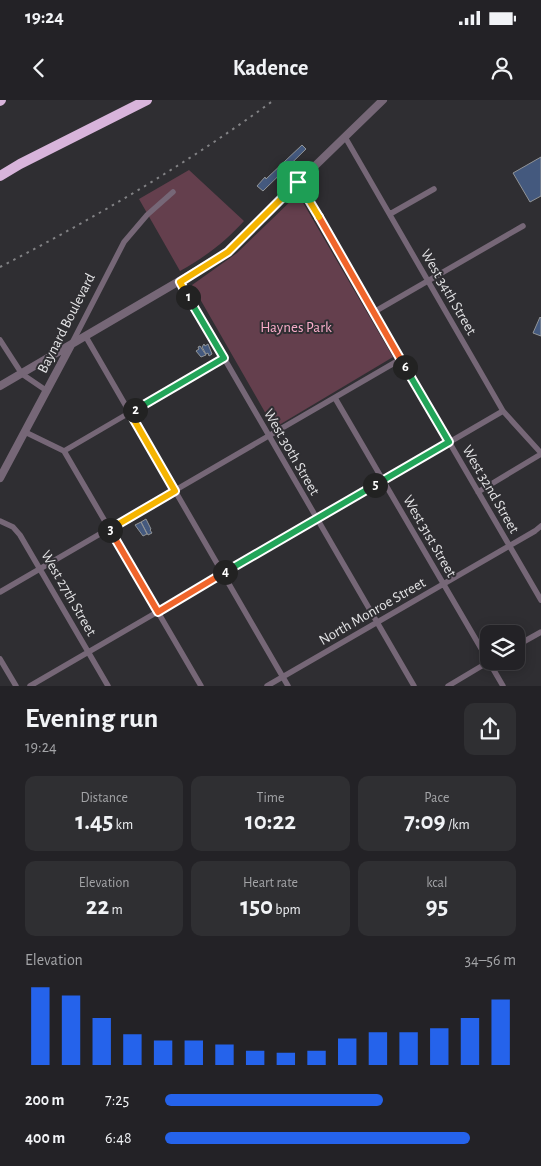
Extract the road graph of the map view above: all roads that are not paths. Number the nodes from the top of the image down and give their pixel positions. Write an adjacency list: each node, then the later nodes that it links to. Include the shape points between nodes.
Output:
1 (147, 100): 4 (highway)
2 (383, 100): 3 (street)
3 (345, 137): 5 (street); 8 (street, West 34th Street)
4 (0, 176)
5 (298, 182): 10 (street, via 228,252); 12 (street, West 32nd Street)
6 (434, 189): 8 (street)
7 (173, 192): 15 (street, Baynard Boulevard, via 124,242)
8 (390, 214): 11 (street, West 34th Street)
9 (523, 226): 11 (street)
10 (180, 282): 13 (street); 16 (street, West 30th Street)
11 (428, 282): 12 (street); 22 (street, West 34th Street)
12 (374, 312): 17 (street, West 32nd Street)
13 (86, 336): 15 (street); 23 (street)
14 (0, 340): 18 (street)
15 (71, 345): 18 (street); 20 (street, Baynard Boulevard)
16 (224, 358): 23 (street); 25 (street, West 30th Street)
17 (401, 359): 21 (street); 26 (street, West 32nd Street)
18 (22, 374): 19 (street); 20 (street)
19 (0, 386)
20 (46, 391): 24 (street, Baynard Boulevard)
21 (335, 398): 25 (street); 31 (street, West 31st Street)
22 (503, 411): 26 (street); 28 (street, West 34th Street)
23 (130, 413): 27 (street); 32 (street)
24 (24, 432): 27 (street); 29 (street, Baynard Boulevard)
25 (269, 436): 32 (street); 34 (street, West 30th Street)
26 (449, 442): 31 (street); 33 (street, West 32nd Street)
27 (64, 451): 37 (street)
28 (541, 453): 33 (street)
29 (3, 466): 30 (street, Baynard Boulevard)
30 (0, 478)
31 (383, 480): 34 (street); 41 (street, West 31st Street)
32 (175, 491): 37 (street); 40 (street)
33 (478, 492): 38 (street, West 32nd Street)
34 (317, 519): 40 (street); 45 (street, West 30th Street)
35 (0, 521): 39 (street, West 27th Street, via 18,532)
36 (541, 526): 38 (street, North Monroe Street)
37 (110, 529): 39 (street); 44 (street)
38 (509, 546): 41 (street, North Monroe Street); 43 (street, West 32nd Street)
39 (40, 569): 42 (street); 49 (street, West 27th Street)
40 (223, 574): 44 (street); 53 (street)
41 (443, 584): 45 (street, North Monroe Street); 48 (street, West 31st Street)
42 (0, 592)
43 (541, 600)
44 (158, 612): 49 (street); 57 (street)
45 (377, 623): 53 (street, North Monroe Street); 60 (street, West 30th Street)
46 (541, 632): 47 (street)
47 (525, 641)
48 (480, 645)
49 (88, 652): 55 (street); 56 (street, West 27th Street)
50 (0, 659): 54 (street)
51 (480, 668): 61 (street)
52 (494, 670): 62 (street, West 31st Street)
53 (283, 677): 58 (street, North Monroe Street); 59 (street)
54 (16, 686)
55 (30, 686)
56 (108, 686)
57 (201, 686)
58 (267, 686)
59 (288, 686)
60 (414, 686)
61 (448, 686)
62 (503, 686)

